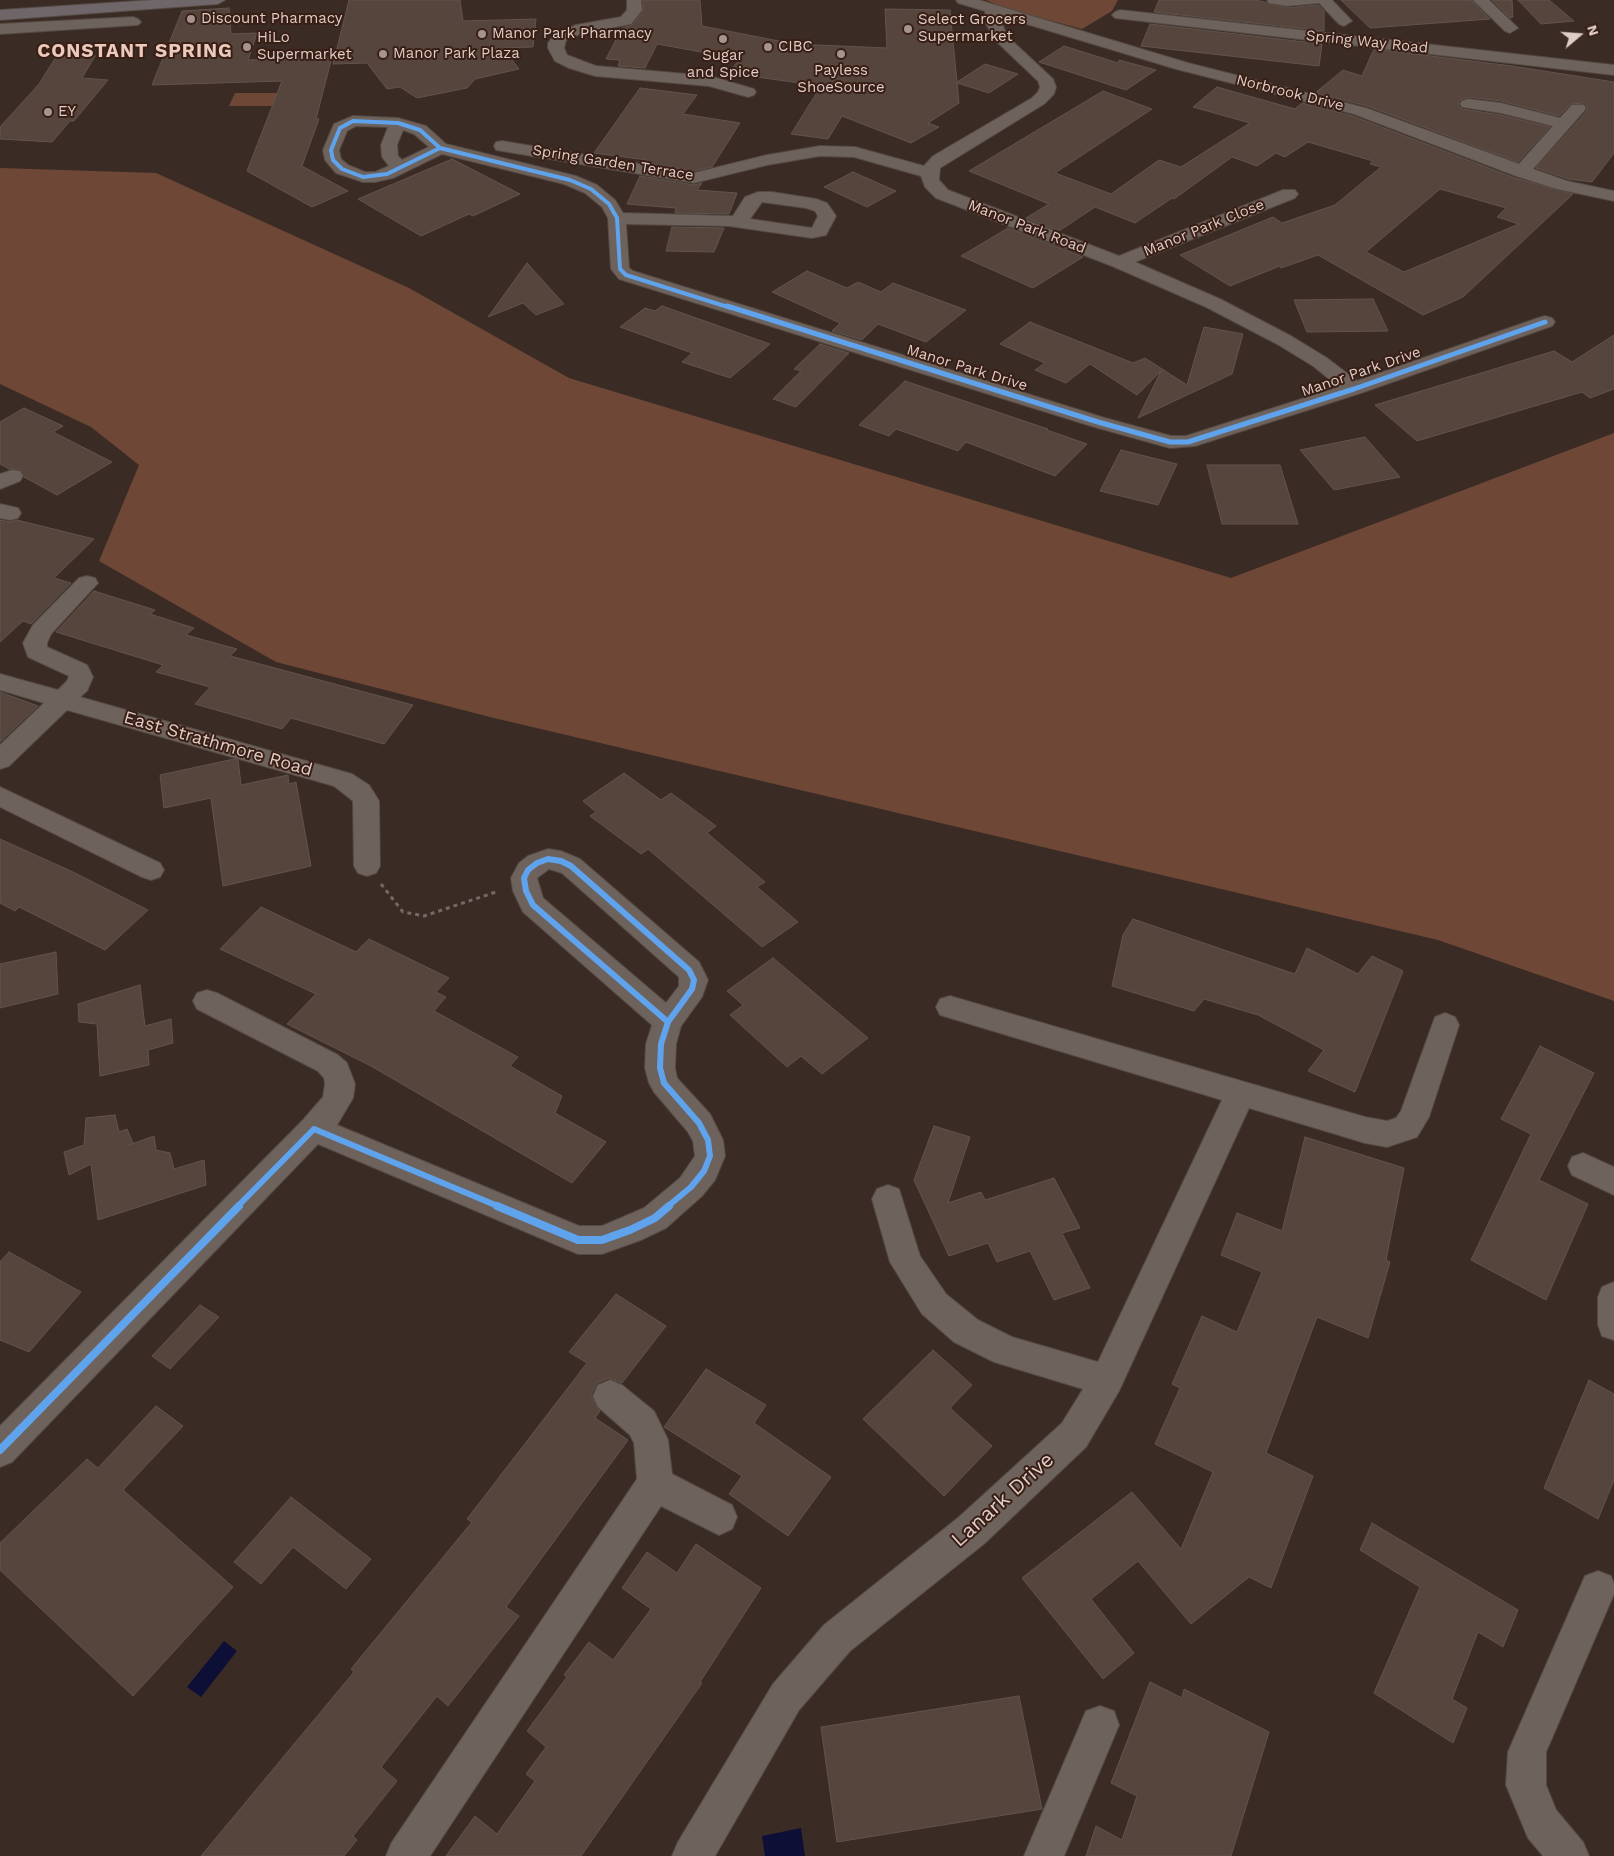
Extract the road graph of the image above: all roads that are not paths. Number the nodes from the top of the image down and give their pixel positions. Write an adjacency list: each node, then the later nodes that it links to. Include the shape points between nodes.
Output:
1 (71, 0): 10 (main road)
2 (218, 0): 11 (main road)
3 (634, 0): 22 (street, via 635,10 626,21 576,30 560,37 556,48 561,58 595,71 710,81)
4 (963, 0): 12 (street, Norbrook Drive)
5 (1129, 0): 14 (street)
6 (1274, 0): 7 (street)
7 (1314, 0)
8 (1324, 0): 15 (street)
9 (1480, 0): 17 (street)
10 (0, 4)
11 (137, 5): 13 (main road); 16 (street)
12 (992, 9): 19 (street, Norbrook Drive); 31 (street, via 994,24 1002,38 1045,79 1046,94 939,160)
13 (0, 15)
14 (1120, 15): 19 (street); 21 (street, Spring Way Road)
15 (1344, 21)
16 (133, 22): 18 (street); 20 (street, via 128,35)
17 (1510, 28)
18 (0, 29)
19 (1086, 38): 30 (street, Norbrook Drive, via 1360,111)
20 (0, 42)
21 (1614, 70)
22 (748, 92)
23 (1468, 104): 26 (street, via 1501,108)
24 (1578, 108): 26 (street)
25 (398, 123): 28 (street, via 420,130); 29 (street, via 390,145 390,157); 29 (street, via 353,121 340,128 331,150 333,160 342,168 363,177 387,174)
26 (1565, 124): 30 (street)
27 (502, 146): 31 (street, Spring Garden Terrace, via 694,178 820,151 855,152)
28 (440, 148): 29 (street); 34 (street, via 570,180 591,189 608,204)
29 (400, 168)
30 (1522, 172): 33 (street, Norbrook Drive)
31 (930, 173): 36 (street, Manor Park Road, via 930,180 942,194)
32 (1290, 194): 36 (street, Manor Park Close)
33 (1614, 196)
34 (617, 218): 35 (street); 38 (street, Manor Park Drive, via 620,269 626,275 1156,439 1188,442)
35 (739, 222)
36 (1119, 262): 38 (street, Manor Park Road, via 1213,303 1284,340 1320,362)
37 (1545, 322): 38 (street, Manor Park Drive)
38 (1354, 389)
39 (87, 583): 41 (street, via 41,630 35,643 36,651 79,670 78,684)
40 (0, 682): 41 (street, East Strathmore Road)
41 (63, 700): 42 (street); 44 (street, East Strathmore Road, via 342,780 360,791 366,801)
42 (0, 760)
43 (0, 796): 45 (street)
44 (367, 866)
45 (151, 870)
46 (207, 1001): 51 (street, via 328,1063 337,1072 340,1084 338,1098 332,1111)
47 (950, 1006): 50 (street)
48 (668, 1022): 48 (street, via 533,905 524,883 528,870 548,859 572,866 689,970 694,980 692,989); 51 (street, via 661,1044 660,1068 664,1083 699,1124 708,1140 710,1156 704,1172 655,1218 602,1240 578,1240)
49 (1445, 1025): 50 (street, via 1414,1117 1406,1128 1387,1134 1365,1130)
50 (1241, 1092): 57 (street, Lanark Drive)
51 (314, 1130): 59 (street)
52 (1583, 1166): 53 (street)
53 (1614, 1182)
54 (888, 1198): 57 (street, via 906,1262 934,1304 966,1331 1006,1351)
55 (1614, 1298): 56 (street)
56 (1614, 1325)
57 (1107, 1380): 65 (street, Lanark Drive, via 1074,1435 972,1530 837,1638 786,1697)
58 (610, 1396): 60 (street, via 642,1423 651,1440)
59 (0, 1450)
60 (655, 1484): 61 (street); 64 (street)
61 (719, 1517)
62 (1598, 1589): 67 (street, via 1527,1752 1526,1785 1542,1824)
63 (1100, 1724): 66 (street)
64 (406, 1856)
65 (692, 1856)
66 (1044, 1856)
67 (1569, 1856)

